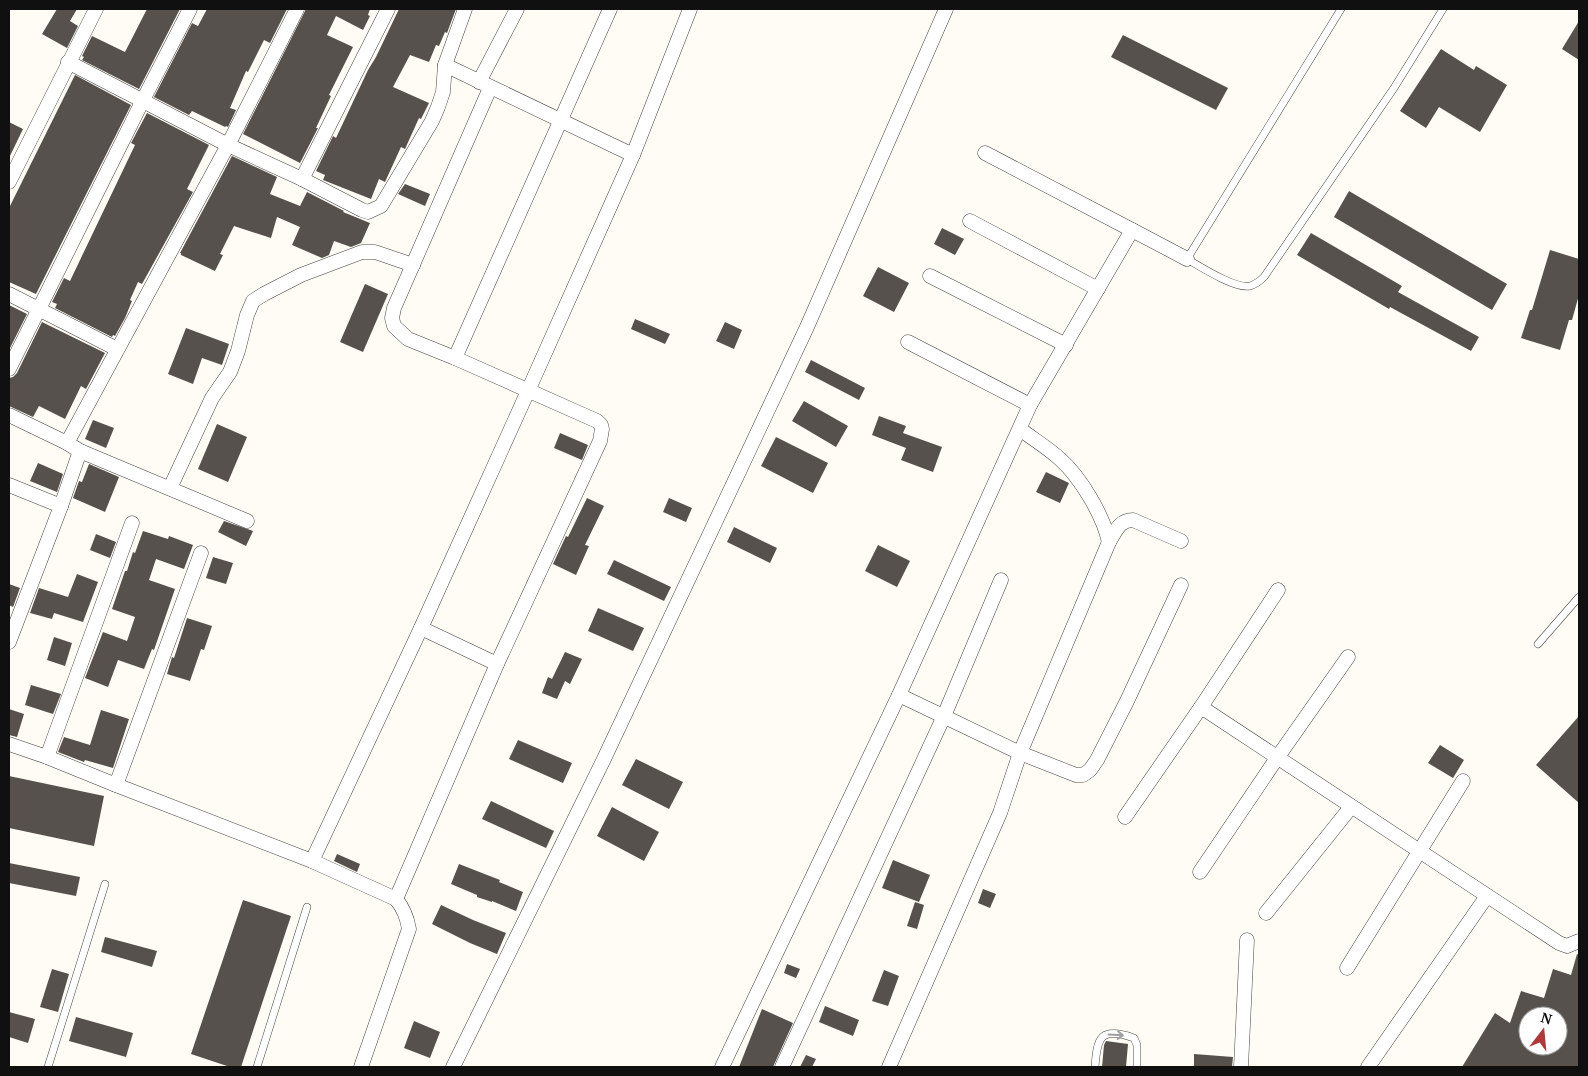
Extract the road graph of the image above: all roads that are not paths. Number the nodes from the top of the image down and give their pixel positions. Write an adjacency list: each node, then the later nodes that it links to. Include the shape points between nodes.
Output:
1 (96, 9): 12 (street)
2 (190, 9): 15 (street)
3 (297, 9): 17 (street)
4 (388, 9): 20 (street)
5 (465, 9): 13 (street)
6 (517, 9): 14 (street)
7 (610, 9): 16 (street)
8 (690, 9): 19 (street)
9 (946, 9): 83 (street, via 807,327 603,761)
10 (1341, 9): 24 (lane)
11 (1443, 9): 24 (lane, via 1394,88 1264,277 1244,286)
12 (68, 62): 15 (street); 21 (street)
13 (445, 65): 14 (street); 20 (street, via 443,92 432,121 381,206 368,212 362,210)
14 (485, 85): 16 (street); 25 (street)
15 (142, 100): 17 (street); 29 (street)
16 (561, 120): 19 (street); 33 (street)
17 (228, 145): 20 (street); 32 (street)
18 (985, 153): 23 (street)
19 (633, 155): 35 (street)
20 (302, 179)
21 (9, 182)
22 (970, 221): 27 (street)
23 (1132, 230): 24 (street); 27 (street)
24 (1187, 259)
25 (413, 265): 33 (street, via 394,308 394,326 408,339); 42 (street, via 375,252 362,252 301,275 254,301 246,316 230,372 212,398)
26 (930, 276): 31 (street)
27 (1098, 289): 31 (street)
28 (9, 294): 29 (street)
29 (39, 309): 32 (street); 34 (street)
30 (908, 342): 36 (street)
31 (1066, 345): 36 (street)
32 (117, 349): 39 (street)
33 (455, 358): 35 (street)
34 (9, 369)
35 (528, 391): 53 (street); 57 (street, via 596,421 601,425 602,434)
36 (1030, 405): 38 (street)
37 (9, 415): 39 (street)
38 (1020, 429): 47 (street, via 1061,460 1081,484); 58 (street)
39 (68, 443): 40 (street)
40 (80, 451): 42 (street); 43 (street)
41 (9, 485): 43 (street)
42 (170, 488): 44 (street)
43 (61, 506): 54 (street)
44 (247, 522)
45 (132, 523): 63 (street)
46 (1181, 541): 47 (street, via 1126,520)
47 (1109, 542): 62 (street)
48 (201, 553): 66 (street)
49 (1001, 580): 60 (street)
50 (1181, 585): 62 (street, via 1127,701 1090,770 1076,775)
51 (1278, 590): 59 (street)
52 (1579, 597): 55 (lane)
53 (421, 628): 57 (street); 70 (street)
54 (9, 642)
55 (1538, 644)
56 (1348, 657): 64 (street)
57 (497, 664): 74 (street)
58 (899, 695): 60 (street); 84 (street)
59 (1201, 707): 64 (street); 68 (street)
60 (944, 716): 62 (street); 85 (street)
61 (9, 744): 63 (street)
62 (1020, 753): 86 (street, via 1000,813)
63 (48, 757): 66 (street)
64 (1277, 758): 67 (street); 71 (street)
65 (1463, 781): 69 (street)
66 (116, 785): 70 (street)
67 (1351, 807): 69 (street); 76 (street)
68 (1125, 817)
69 (1420, 850): 73 (street); 79 (street)
70 (312, 862): 74 (street)
71 (1200, 872)
72 (105, 884): 80 (lane)
73 (1486, 896): 78 (street, via 1559,943 1567,946); 90 (street)
74 (396, 899): 82 (street, via 408,918 409,929)
75 (308, 908): 81 (lane)
76 (1266, 913)
77 (1247, 940): 89 (street)
78 (1579, 941)
79 (1347, 968)
80 (48, 1067)
81 (258, 1067)
82 (361, 1067)
83 (454, 1067)
84 (722, 1067)
85 (782, 1067)
86 (889, 1067)
87 (1095, 1067): 88 (lane, one-way to 88, via 1097,1045 1107,1034 1134,1038)
88 (1137, 1067)
89 (1241, 1067)
90 (1368, 1067)

